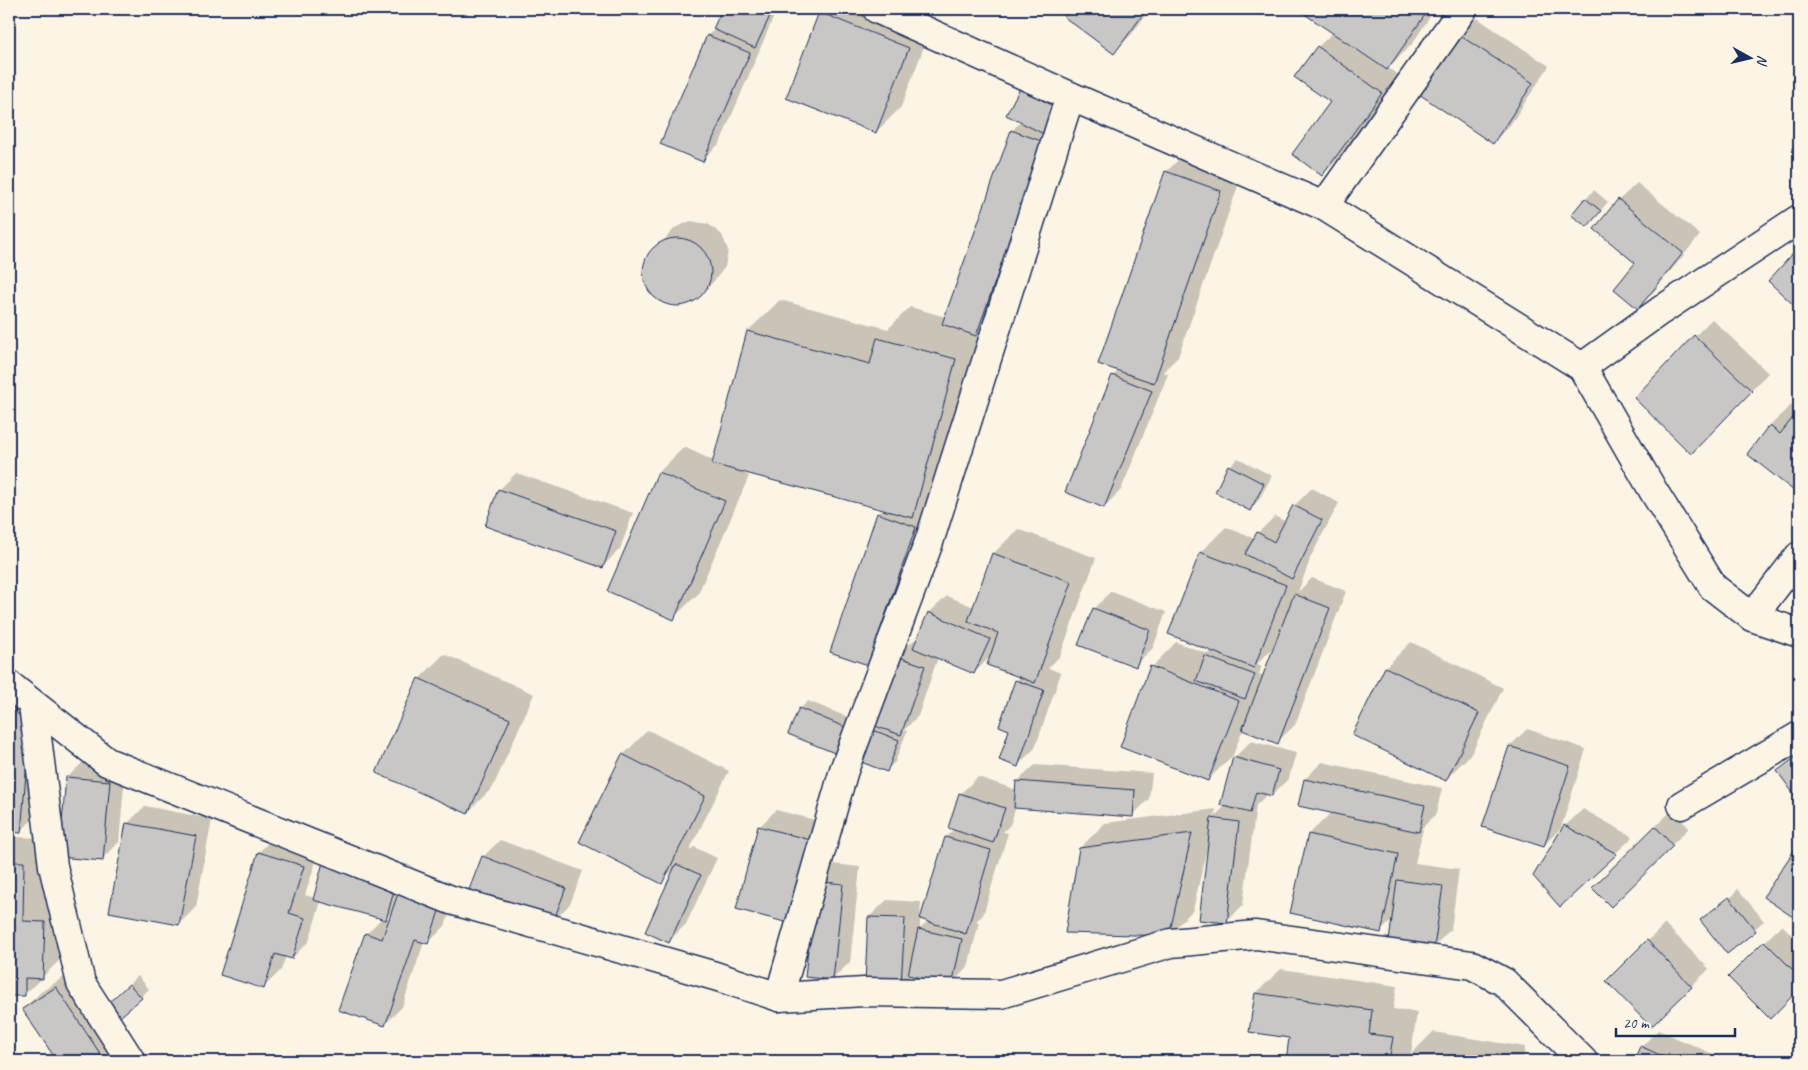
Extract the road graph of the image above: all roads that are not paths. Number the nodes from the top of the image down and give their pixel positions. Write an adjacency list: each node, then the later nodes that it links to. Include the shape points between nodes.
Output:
1 (877, 9): 3 (street)
2 (1463, 9): 4 (street)
3 (1070, 96): 4 (street); 14 (street, via 929,542 844,770)
4 (1324, 206): 6 (street)
5 (1799, 219): 6 (street)
6 (1582, 367): 8 (street, via 1713,587)
7 (1799, 556): 8 (street)
8 (1752, 617): 9 (street)
9 (1799, 633)
10 (9, 685): 11 (street)
11 (33, 705): 14 (street, via 107,762 451,900); 15 (street, via 53,866 81,983)
12 (1799, 736): 13 (street)
13 (1682, 804)
14 (779, 997): 16 (street, via 864,992 1001,994 1171,943 1256,935 1472,965 1504,982)
15 (131, 1061)
16 (1583, 1061)

